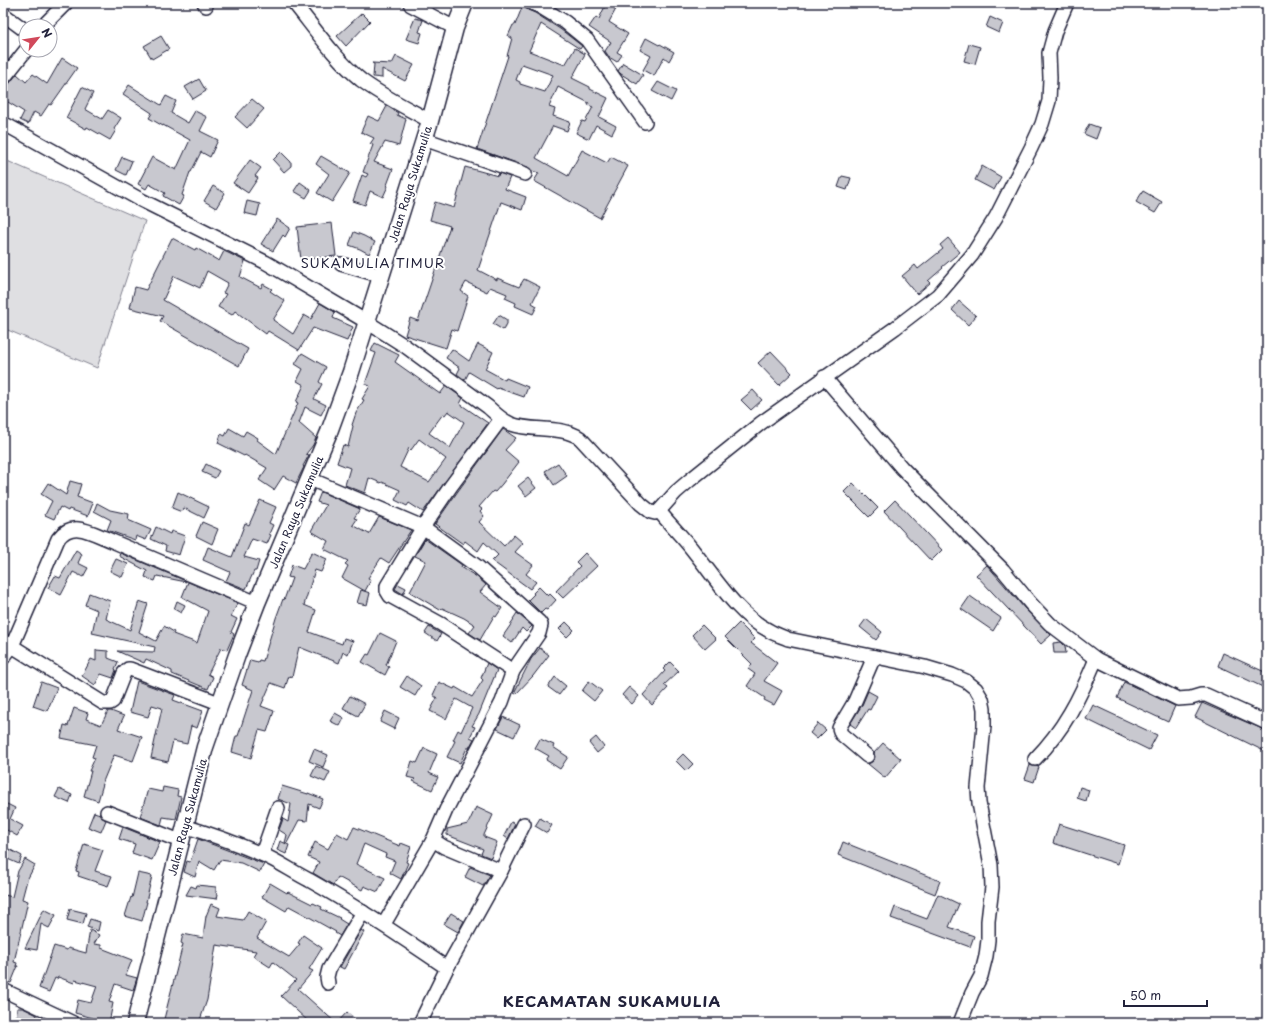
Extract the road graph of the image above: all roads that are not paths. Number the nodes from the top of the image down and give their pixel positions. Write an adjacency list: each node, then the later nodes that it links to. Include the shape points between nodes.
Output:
1 (66, 3): 8 (street)
2 (294, 3): 13 (street, via 334,54 361,80)
3 (410, 3): 10 (street, via 411,6)
4 (465, 3): 10 (main road, Jalan Raya Sukamulia)
5 (531, 3): 14 (street, via 565,22 587,40)
6 (1067, 3): 21 (street, via 1055,31 1050,53 1049,101 1042,124 996,218 972,255 938,295)
7 (3, 14): 9 (street)
8 (51, 18)
9 (18, 26)
10 (455, 28): 13 (main road, Jalan Raya Sukamulia)
11 (20, 58): 12 (street)
12 (3, 79)
13 (430, 121): 16 (main road, Jalan Raya Sukamulia)
14 (645, 122)
15 (3, 123): 20 (street, via 141,200 265,262)
16 (424, 140): 17 (street); 19 (main road, Jalan Raya Sukamulia)
17 (525, 174)
18 (342, 264): 19 (street)
19 (382, 276): 20 (main road, Jalan Raya Sukamulia)
20 (368, 322): 22 (street, via 405,346); 23 (main road, Jalan Raya Sukamulia)
21 (824, 377): 24 (street, via 701,471 676,492); 30 (street, via 902,468 1003,570 1050,624)
22 (501, 418): 24 (street, via 517,426 574,434 641,504 650,512); 25 (street)
23 (310, 479): 25 (street); 26 (main road, Jalan Raya Sukamulia)
24 (659, 511): 28 (street, via 736,605 762,626 788,639)
25 (423, 528): 31 (street, via 478,567 539,622 539,633); 31 (street, via 386,591)
26 (257, 603): 27 (street, via 105,538 72,528 58,539); 32 (main road, Jalan Raya Sukamulia)
27 (8, 644): 29 (street); 32 (street, via 103,703 113,701 124,674 130,669)
28 (874, 657): 34 (street, via 839,728 841,734); 51 (street, via 925,667 966,681 976,689 982,699 984,726 978,788 991,865 992,887 988,940 981,976)
29 (3, 658)
30 (1096, 659): 33 (street, via 1178,699 1206,695); 35 (street, via 1078,700 1062,727)
31 (513, 671): 40 (street, via 502,702)
32 (219, 703): 39 (main road, Jalan Raya Sukamulia)
33 (1267, 723)
34 (867, 756)
35 (1035, 759)
36 (278, 808): 41 (street)
37 (107, 812): 39 (street)
38 (524, 824): 42 (street)
39 (182, 834): 41 (street, via 208,833); 49 (main road, Jalan Raya Sukamulia)
40 (433, 840): 42 (street); 44 (street)
41 (262, 854): 43 (street)
42 (501, 871): 45 (street)
43 (363, 912): 44 (street); 46 (street, via 329,969)
44 (384, 924): 45 (street)
45 (447, 968): 50 (street)
46 (328, 983)
47 (3, 990): 48 (street)
48 (73, 1023)
49 (135, 1023)
50 (420, 1023)
51 (960, 1023)

